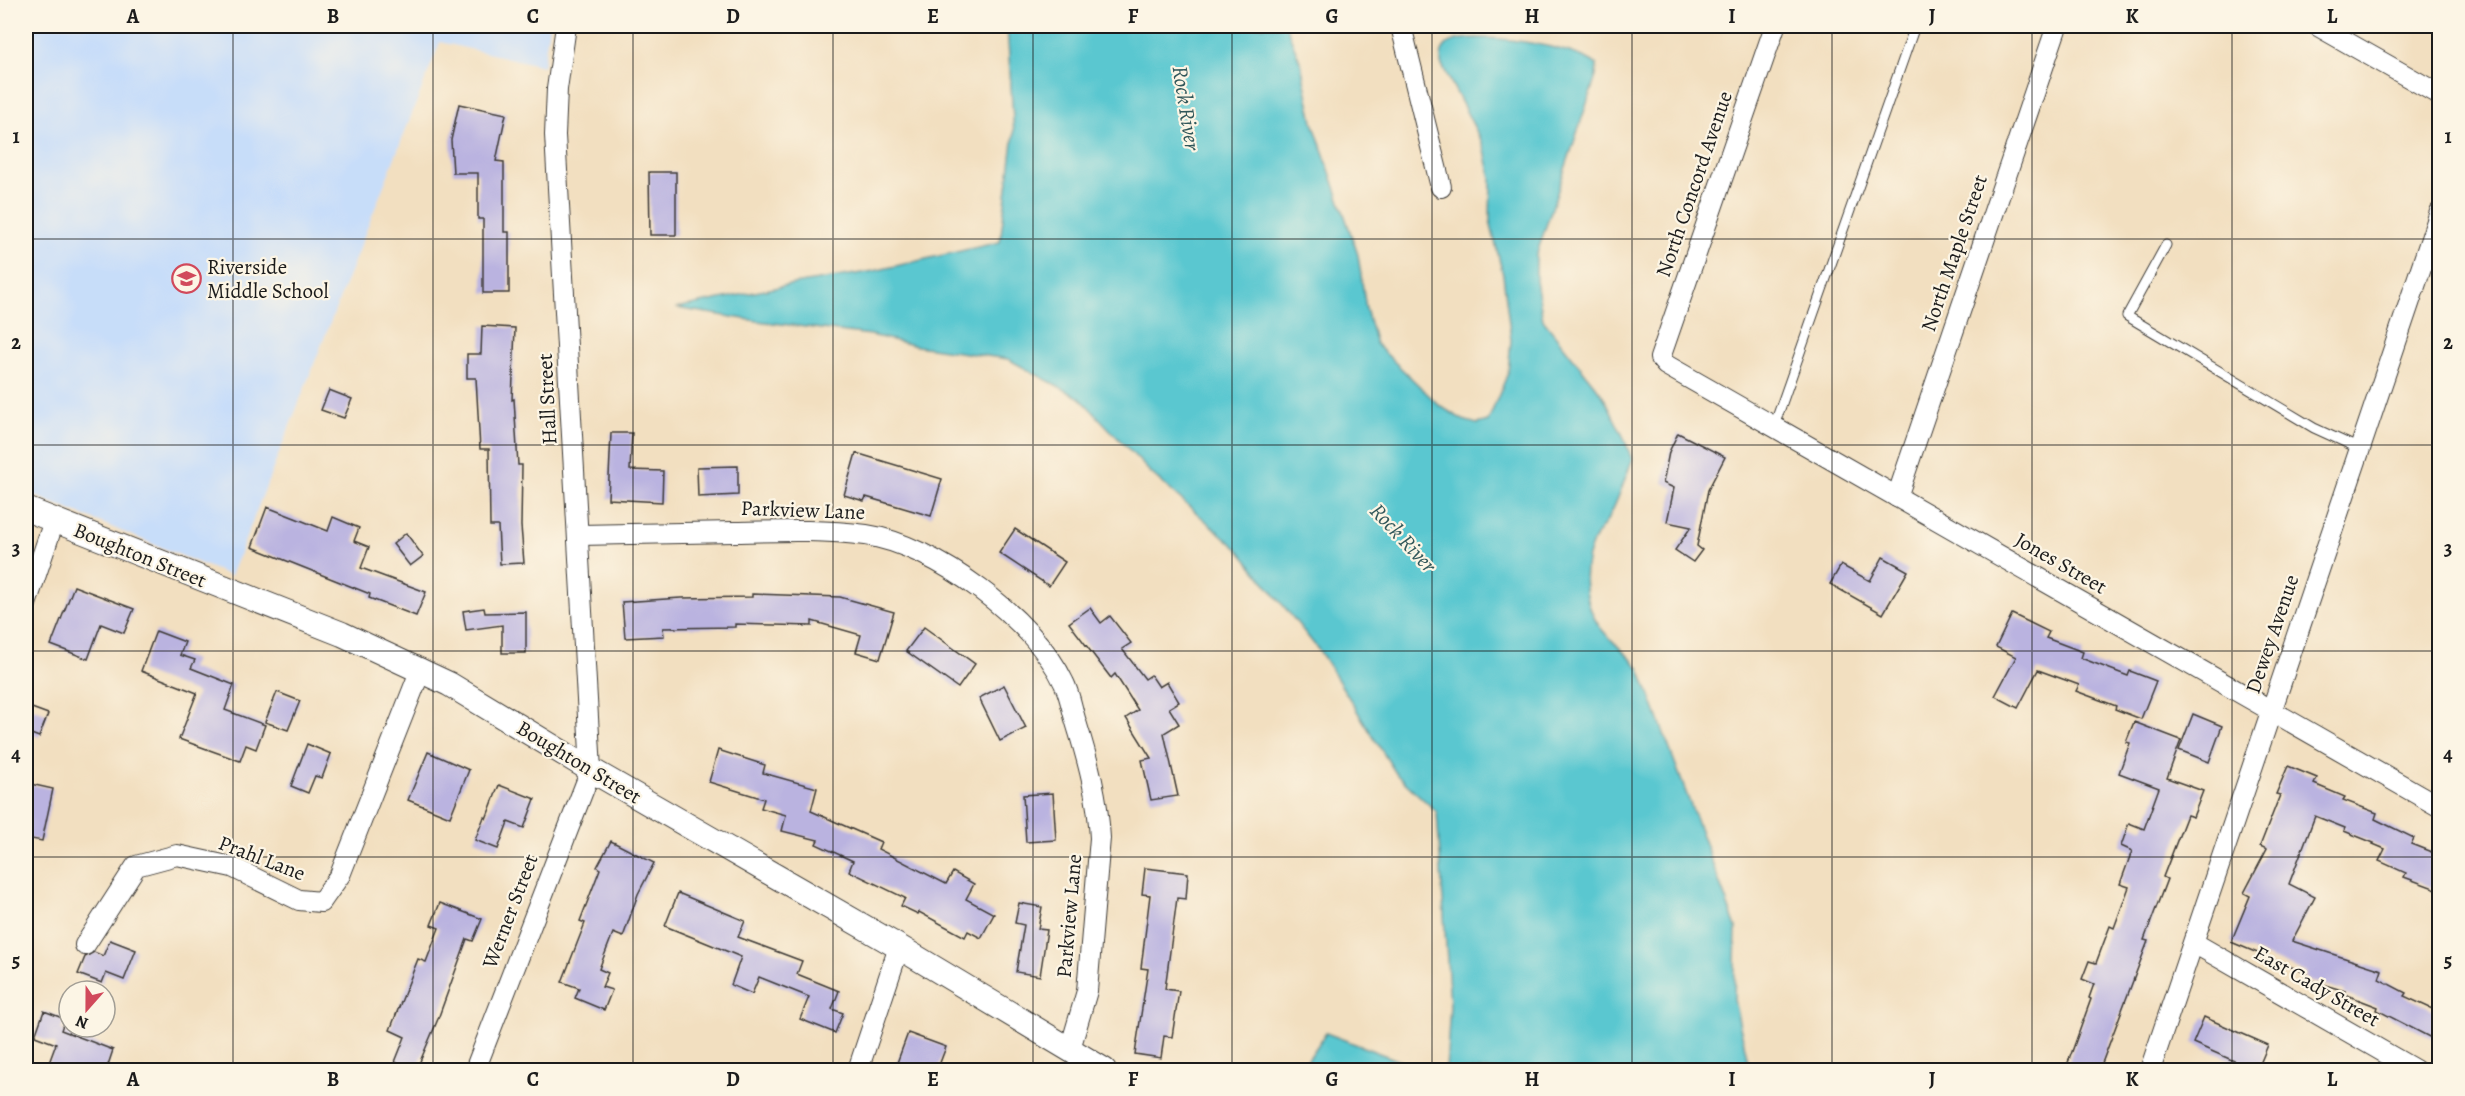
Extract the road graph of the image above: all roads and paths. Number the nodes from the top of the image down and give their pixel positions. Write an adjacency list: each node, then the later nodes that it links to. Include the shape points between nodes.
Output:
1 (566, 26): 17 (street, Hall Street, via 555,135)
2 (1401, 26): 8 (street)
3 (1775, 26): 11 (street, North Concord Avenue)
4 (1916, 26): 12 (lane)
5 (2057, 26): 14 (street, North Maple Street)
6 (2318, 26): 7 (street)
7 (2439, 95)
8 (1441, 187)
9 (2439, 212): 13 (street, Dewey Avenue)
10 (2166, 245): 13 (lane, via 2127,316 2314,428)
11 (1660, 358): 12 (street, Jones Street)
12 (1774, 426): 14 (street, Jones Street)
13 (2360, 449): 20 (street, Dewey Avenue)
14 (1897, 497): 20 (street, Jones Street)
15 (26, 509): 16 (street, Boughton Street)
16 (54, 521): 18 (street); 19 (street, Boughton Street)
17 (579, 535): 21 (street, Hall Street); 26 (street, Parkview Lane, via 816,531 867,535 914,548 951,568 1021,626 1048,656 1064,683 1088,759 1099,815 1087,991)
18 (26, 604)
19 (421, 669): 21 (street, Boughton Street); 24 (street, Prahl Lane, via 340,875 321,902 299,900 232,867 177,855 136,866)
20 (2271, 712): 22 (street, Jones Street); 23 (street, Dewey Avenue)
21 (591, 770): 25 (street, Boughton Street); 27 (street, Werner Street)
22 (2439, 807)
23 (2194, 943): 30 (street, Dewey Avenue); 31 (street, East Cady Street)
24 (85, 945)
25 (899, 946): 26 (street, Boughton Street); 28 (street)
26 (1070, 1049): 29 (street, Boughton Street)
27 (475, 1071)
28 (858, 1071)
29 (1104, 1071)
30 (2150, 1071)
31 (2415, 1071)

